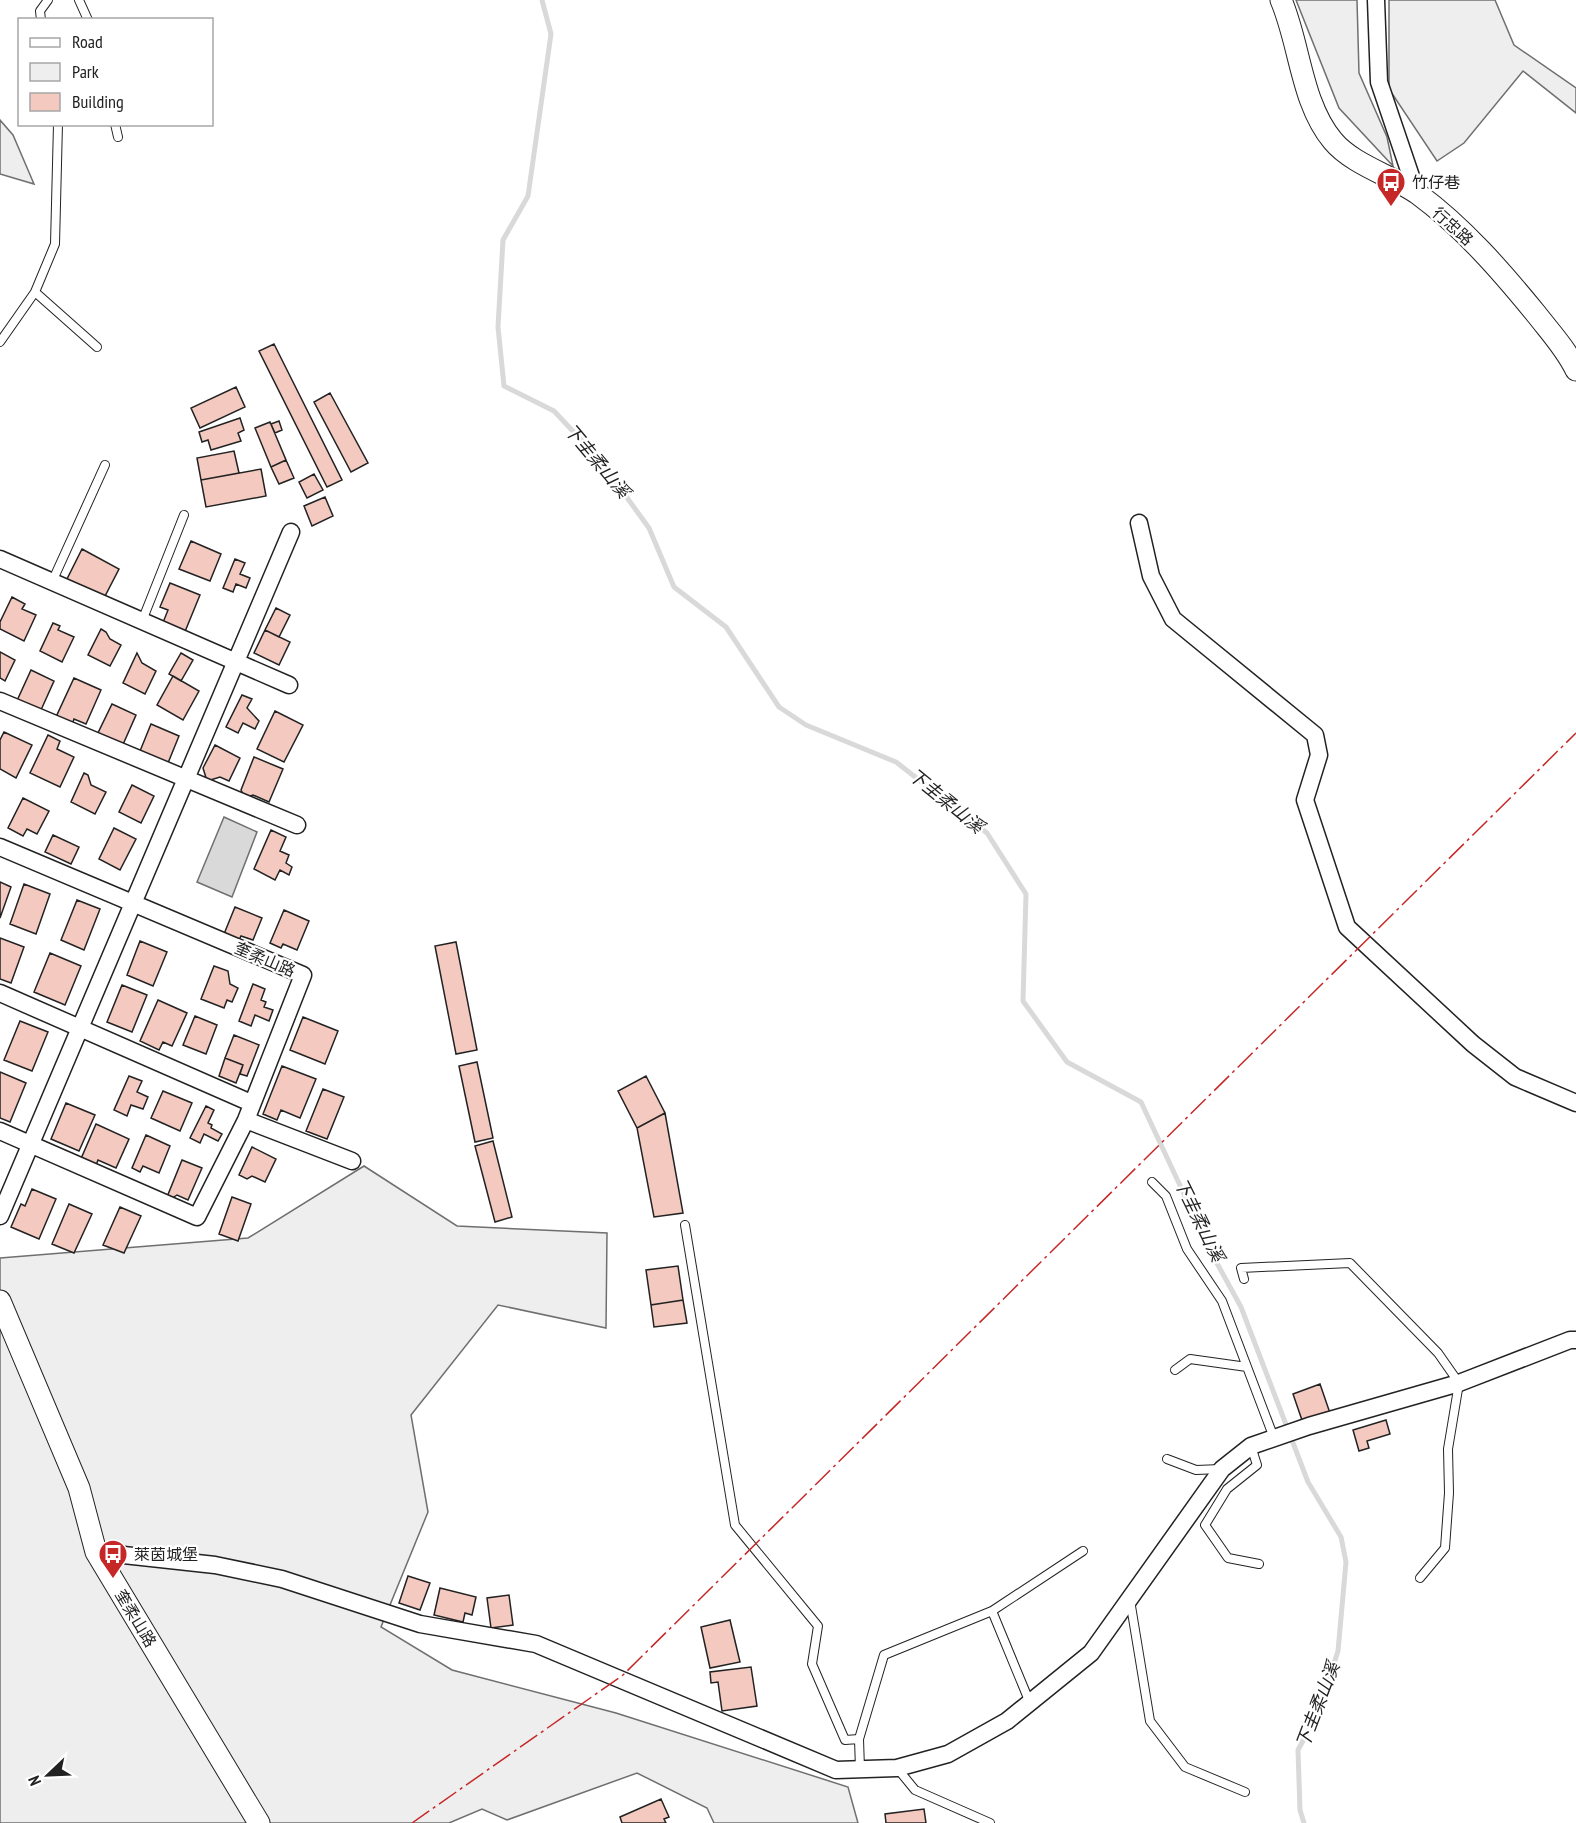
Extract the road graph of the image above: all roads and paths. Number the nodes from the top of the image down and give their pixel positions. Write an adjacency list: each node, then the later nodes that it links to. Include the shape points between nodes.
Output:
1 (48, 0): 5 (lane, via 40,11)
2 (79, 0): 6 (lane)
3 (1281, 0): 10 (street, 行忠路, via 1319,121 1334,143)
4 (1376, 0): 10 (street, via 1379,81)
5 (41, 18)
6 (87, 18)
7 (58, 126): 11 (lane, via 55,244)
8 (115, 126): 9 (lane)
9 (118, 137)
10 (1417, 194): 14 (street, 行忠路, via 1467,236 1515,289 1568,353)
11 (35, 292): 12 (lane); 13 (lane)
12 (0, 342)
13 (98, 346)
14 (1576, 370)
15 (105, 465): 20 (lane)
16 (184, 515): 21 (lane)
17 (1139, 523): 32 (street, via 1151,576 1173,620 1315,735 1319,755 1305,800 1347,927 1473,1044 1515,1077)
18 (291, 532): 22 (street)
19 (0, 559): 20 (street)
20 (52, 582): 21 (street)
21 (142, 621): 22 (street)
22 (236, 662): 23 (street); 25 (street)
23 (289, 685)
24 (0, 701): 25 (street)
25 (186, 778): 26 (street); 28 (street)
26 (297, 825)
27 (0, 847): 28 (street, 奎柔山路)
28 (133, 903): 30 (street); 31 (street, 奎柔山路, via 303,975)
29 (0, 993): 30 (street)
30 (80, 1027): 31 (street); 35 (street)
31 (251, 1103): 33 (street, 奎柔山路)
32 (1576, 1103)
33 (246, 1120): 35 (street, 奎柔山路, via 197,1217); 36 (street)
34 (0, 1131): 35 (street, 奎柔山路)
35 (30, 1144): 38 (street)
36 (352, 1161)
37 (1152, 1182): 43 (lane, via 1166,1196 1187,1249 1222,1301)
38 (0, 1216)
39 (685, 1226): 57 (lane, via 735,1525 818,1626 812,1664 845,1740)
40 (1244, 1278): 45 (lane, via 1241,1268 1350,1263 1438,1353)
41 (0, 1301): 51 (street, 奎柔山路, via 79,1488)
42 (1576, 1340): 45 (street)
43 (1247, 1367): 44 (lane, via 1190,1359); 46 (lane)
44 (1175, 1370)
45 (1459, 1383): 46 (street); 53 (lane, via 1448,1449 1445,1548)
46 (1280, 1437): 47 (street)
47 (1251, 1446): 49 (street); 52 (lane, via 1257,1465 1227,1489 1205,1525 1228,1558)
48 (1167, 1459): 49 (lane, via 1196,1470)
49 (1222, 1469): 54 (street)
50 (1083, 1551): 55 (lane)
51 (96, 1552): 59 (street, via 214,1565 270,1576 420,1624 536,1644 836,1770); 61 (street, 奎柔山路)
52 (1259, 1564)
53 (1420, 1578)
54 (1130, 1599): 56 (street, via 1091,1653); 60 (lane, via 1150,1721 1185,1767)
55 (992, 1611): 56 (lane); 57 (lane, via 884,1655)
56 (1030, 1703): 58 (street, via 1007,1721 948,1754)
57 (859, 1739): 59 (lane)
58 (897, 1768): 59 (street); 62 (lane, via 915,1790)
59 (860, 1769)
60 (1245, 1792)
61 (259, 1823)
62 (990, 1823)

